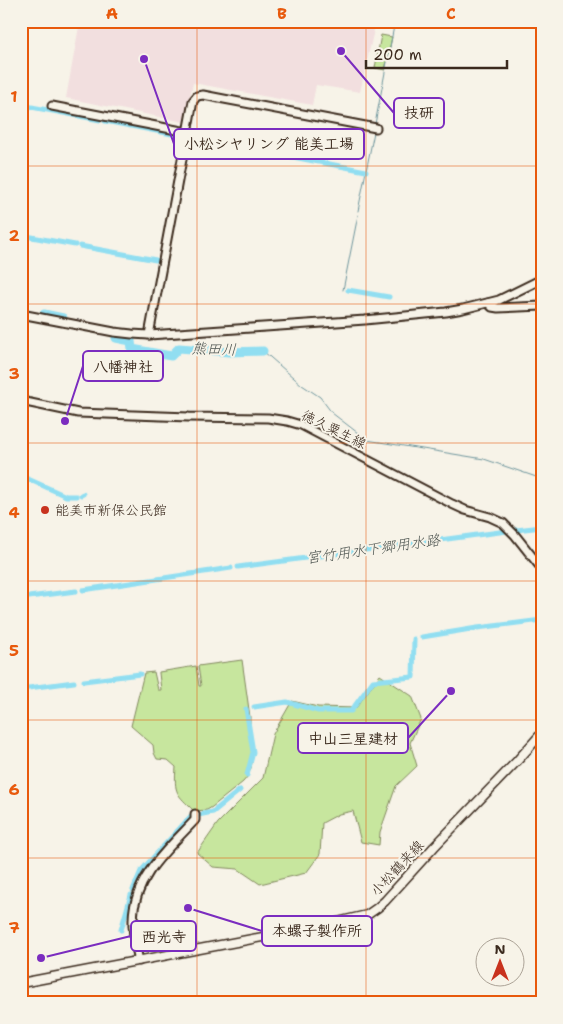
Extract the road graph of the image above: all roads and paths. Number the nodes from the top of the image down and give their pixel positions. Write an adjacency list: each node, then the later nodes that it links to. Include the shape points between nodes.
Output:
1 (52, 106): 3 (street)
2 (376, 128): 3 (street, via 203,95 193,101)
3 (187, 132): 8 (street)
4 (542, 279): 5 (street)
5 (488, 303): 6 (street, via 498,308); 8 (street, via 454,311 392,318)
6 (542, 306)
7 (21, 314): 8 (street, via 114,332)
8 (149, 335)
9 (21, 400): 10 (street, 徳久粟生線, via 78,413 287,421 310,429 452,504 503,523)
10 (542, 569)
11 (542, 733): 13 (main road, 小松鶴来線, via 384,901 367,915)
12 (195, 814): 13 (street, via 195,820 140,885 133,919)
13 (138, 961): 14 (main road, 小松鶴来線)
14 (21, 983)

